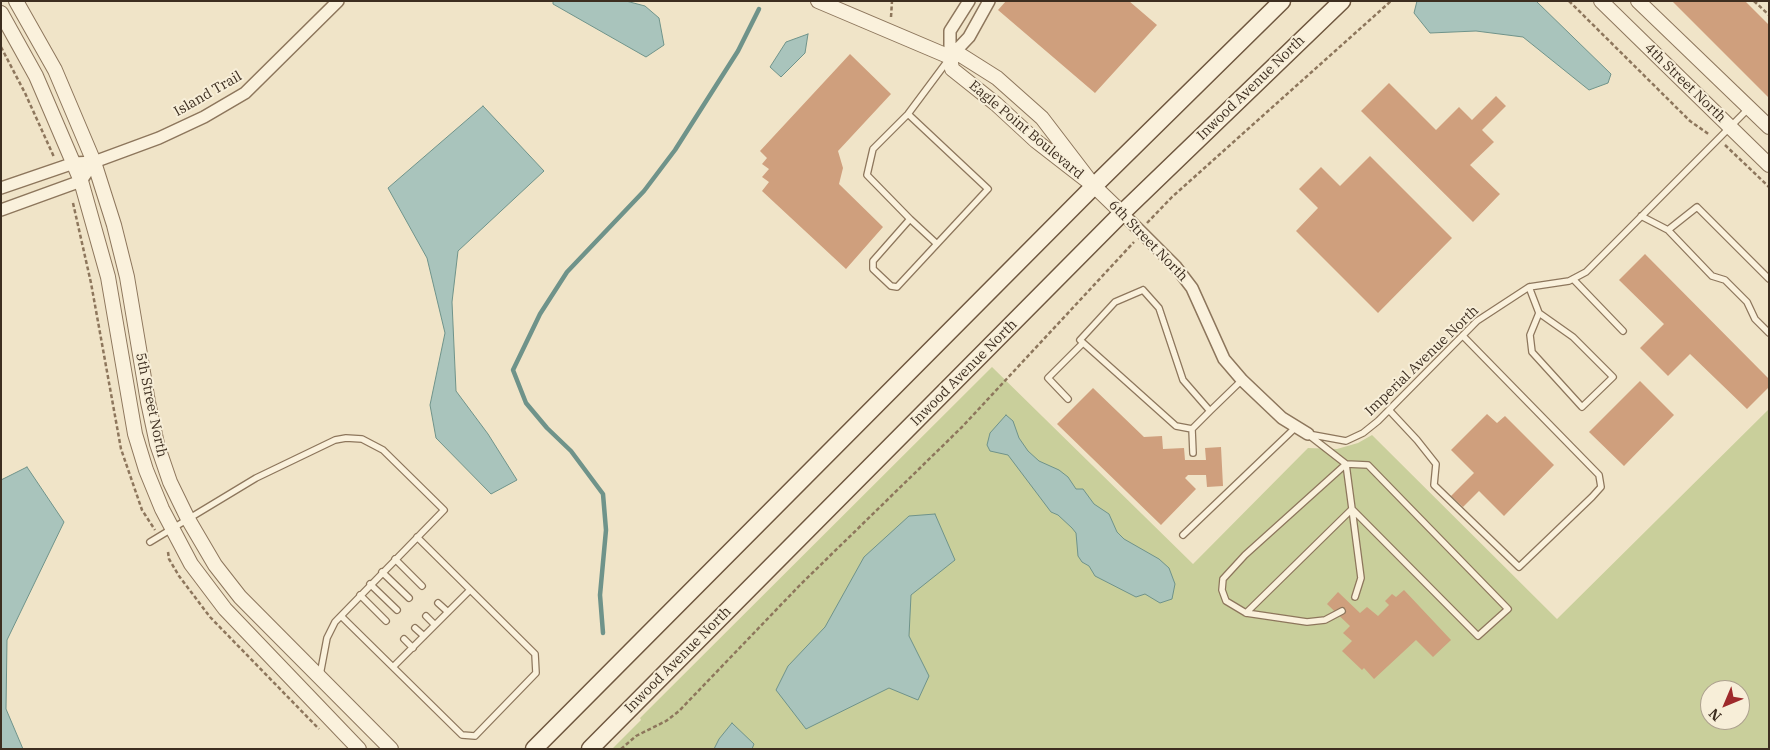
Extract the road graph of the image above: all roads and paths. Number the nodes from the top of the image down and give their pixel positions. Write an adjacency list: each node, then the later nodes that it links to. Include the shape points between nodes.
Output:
1 (16, 1): 24 (street, 5th Street North, via 58,78)
2 (338, 1): 24 (street, Island Trail, via 245,93 159,138)
3 (818, 1): 16 (street, Eagle Point Boulevard)
4 (969, 1): 16 (street, via 950,31)
5 (989, 1): 16 (street, via 969,37)
6 (1282, 1): 28 (main road)
7 (1342, 1): 33 (main road, Inwood Avenue North)
8 (1391, 1): 34 (path)
9 (1570, 1): 19 (path)
10 (1600, 1): 20 (street, 4th Street North)
11 (1638, 1): 17 (street, 4th Street North)
12 (1754, 1): 14 (path)
13 (1, 13): 25 (street, 5th Street North, via 36,76)
14 (1769, 15)
15 (1, 47): 23 (path)
16 (950, 57): 18 (lane); 28 (street, Eagle Point Boulevard, via 952,69 1036,142); 28 (street, Eagle Point Boulevard, via 959,54 997,78 1042,118)
17 (1749, 108): 20 (lane, Imperial Avenue North); 21 (street, 4th Street North)
18 (908, 114): 36 (lane, via 874,149 867,174); 38 (lane, via 988,189)
19 (1699, 127)
20 (1730, 127): 26 (street, 4th Street North); 35 (lane, Imperial Avenue North)
21 (1769, 127)
22 (1732, 150): 29 (path)
23 (54, 157)
24 (94, 162): 25 (street, Island Trail); 27 (street); 58 (street, 5th Street North, via 127,277 157,444 170,482)
25 (74, 163): 27 (street, 5th Street North); 30 (street, Island Trail)
26 (1769, 165)
27 (80, 181): 32 (street); 60 (street, 5th Street North, via 108,277 135,434 152,488)
28 (1094, 186): 33 (street, 6th Street North); 89 (main road)
29 (1769, 187)
30 (1, 188)
31 (74, 198): 59 (path, via 72,207 93,292 116,431 135,492)
32 (1, 210)
33 (1122, 213): 48 (street, 6th Street North, via 1176,267 1192,288 1224,358); 90 (main road, Inwood Avenue North)
34 (1153, 216)
35 (1641, 216): 37 (lane); 40 (lane, Imperial Avenue North, via 1586,272)
36 (910, 219): 38 (lane); 38 (lane, via 873,261 873,268 891,286 898,287)
37 (1668, 230): 41 (lane, via 1697,207); 45 (lane, via 1707,271 1725,280 1747,302 1755,319)
38 (937, 244)
39 (1130, 247): 91 (path, via 962,427 800,585 679,711 636,736)
40 (1573, 279): 42 (lane, Imperial Avenue North); 44 (lane)
41 (1769, 279)
42 (1529, 287): 43 (lane); 46 (lane, Imperial Avenue North, via 1477,321)
43 (1539, 313): 43 (lane, via 1573,337 1613,376 1582,407 1532,352 1530,335)
44 (1623, 331)
45 (1769, 333)
46 (1463, 336): 50 (lane, Imperial Avenue North); 50 (lane, via 1599,475 1601,487 1592,498 1519,567 1434,485 1436,464)
47 (1083, 343): 49 (lane, via 1048,378); 51 (lane, via 1080,340 1115,302 1143,290 1159,308 1183,380); 53 (lane, via 1176,426)
48 (1242, 380): 51 (lane); 52 (street, 6th Street North)
49 (1068, 399)
50 (1389, 410): 54 (lane, Imperial Avenue North, via 1363,433 1346,442)
51 (1210, 411): 53 (lane)
52 (1296, 427): 54 (street, 6th Street North); 61 (lane)
53 (1192, 429): 55 (lane)
54 (1308, 434): 56 (lane)
55 (1193, 453)
56 (1346, 464): 57 (lane); 57 (lane, via 1368,465 1508,609 1478,636); 76 (lane, via 1245,555 1224,579 1222,590 1226,601)
57 (1352, 509): 70 (lane, via 1361,578); 76 (lane)
58 (188, 519): 60 (lane); 62 (lane, via 298,457 335,440 355,437 382,450 444,510); 86 (street, 5th Street North, via 212,560 240,597)
59 (150, 522)
60 (171, 529): 63 (lane); 87 (street, 5th Street North, via 195,570 225,609)
61 (1183, 535)
62 (417, 537): 64 (lane); 68 (lane)
63 (150, 542)
64 (395, 559): 65 (lane); 67 (lane)
65 (382, 572): 66 (lane); 71 (lane)
66 (370, 584): 69 (lane); 73 (lane)
67 (422, 586)
68 (470, 590): 75 (lane); 85 (lane, via 535,654 536,673 475,736 462,735)
69 (360, 595): 77 (lane); 79 (lane)
70 (1355, 597)
71 (409, 598)
72 (438, 603): 75 (lane)
73 (397, 610)
74 (1342, 611): 76 (lane, via 1325,620 1308,622)
75 (448, 612): 80 (lane)
76 (1246, 613)
77 (341, 616): 85 (lane); 86 (lane, via 327,638)
78 (426, 616): 80 (lane)
79 (386, 621)
80 (436, 625): 82 (lane)
81 (415, 628): 82 (lane)
82 (424, 636): 84 (lane)
83 (404, 639): 84 (lane)
84 (413, 648): 85 (lane)
85 (393, 667)
86 (320, 678): 88 (street, 5th Street North)
87 (359, 749)
88 (391, 749)
89 (534, 749)
90 (590, 749)
91 (621, 749)

